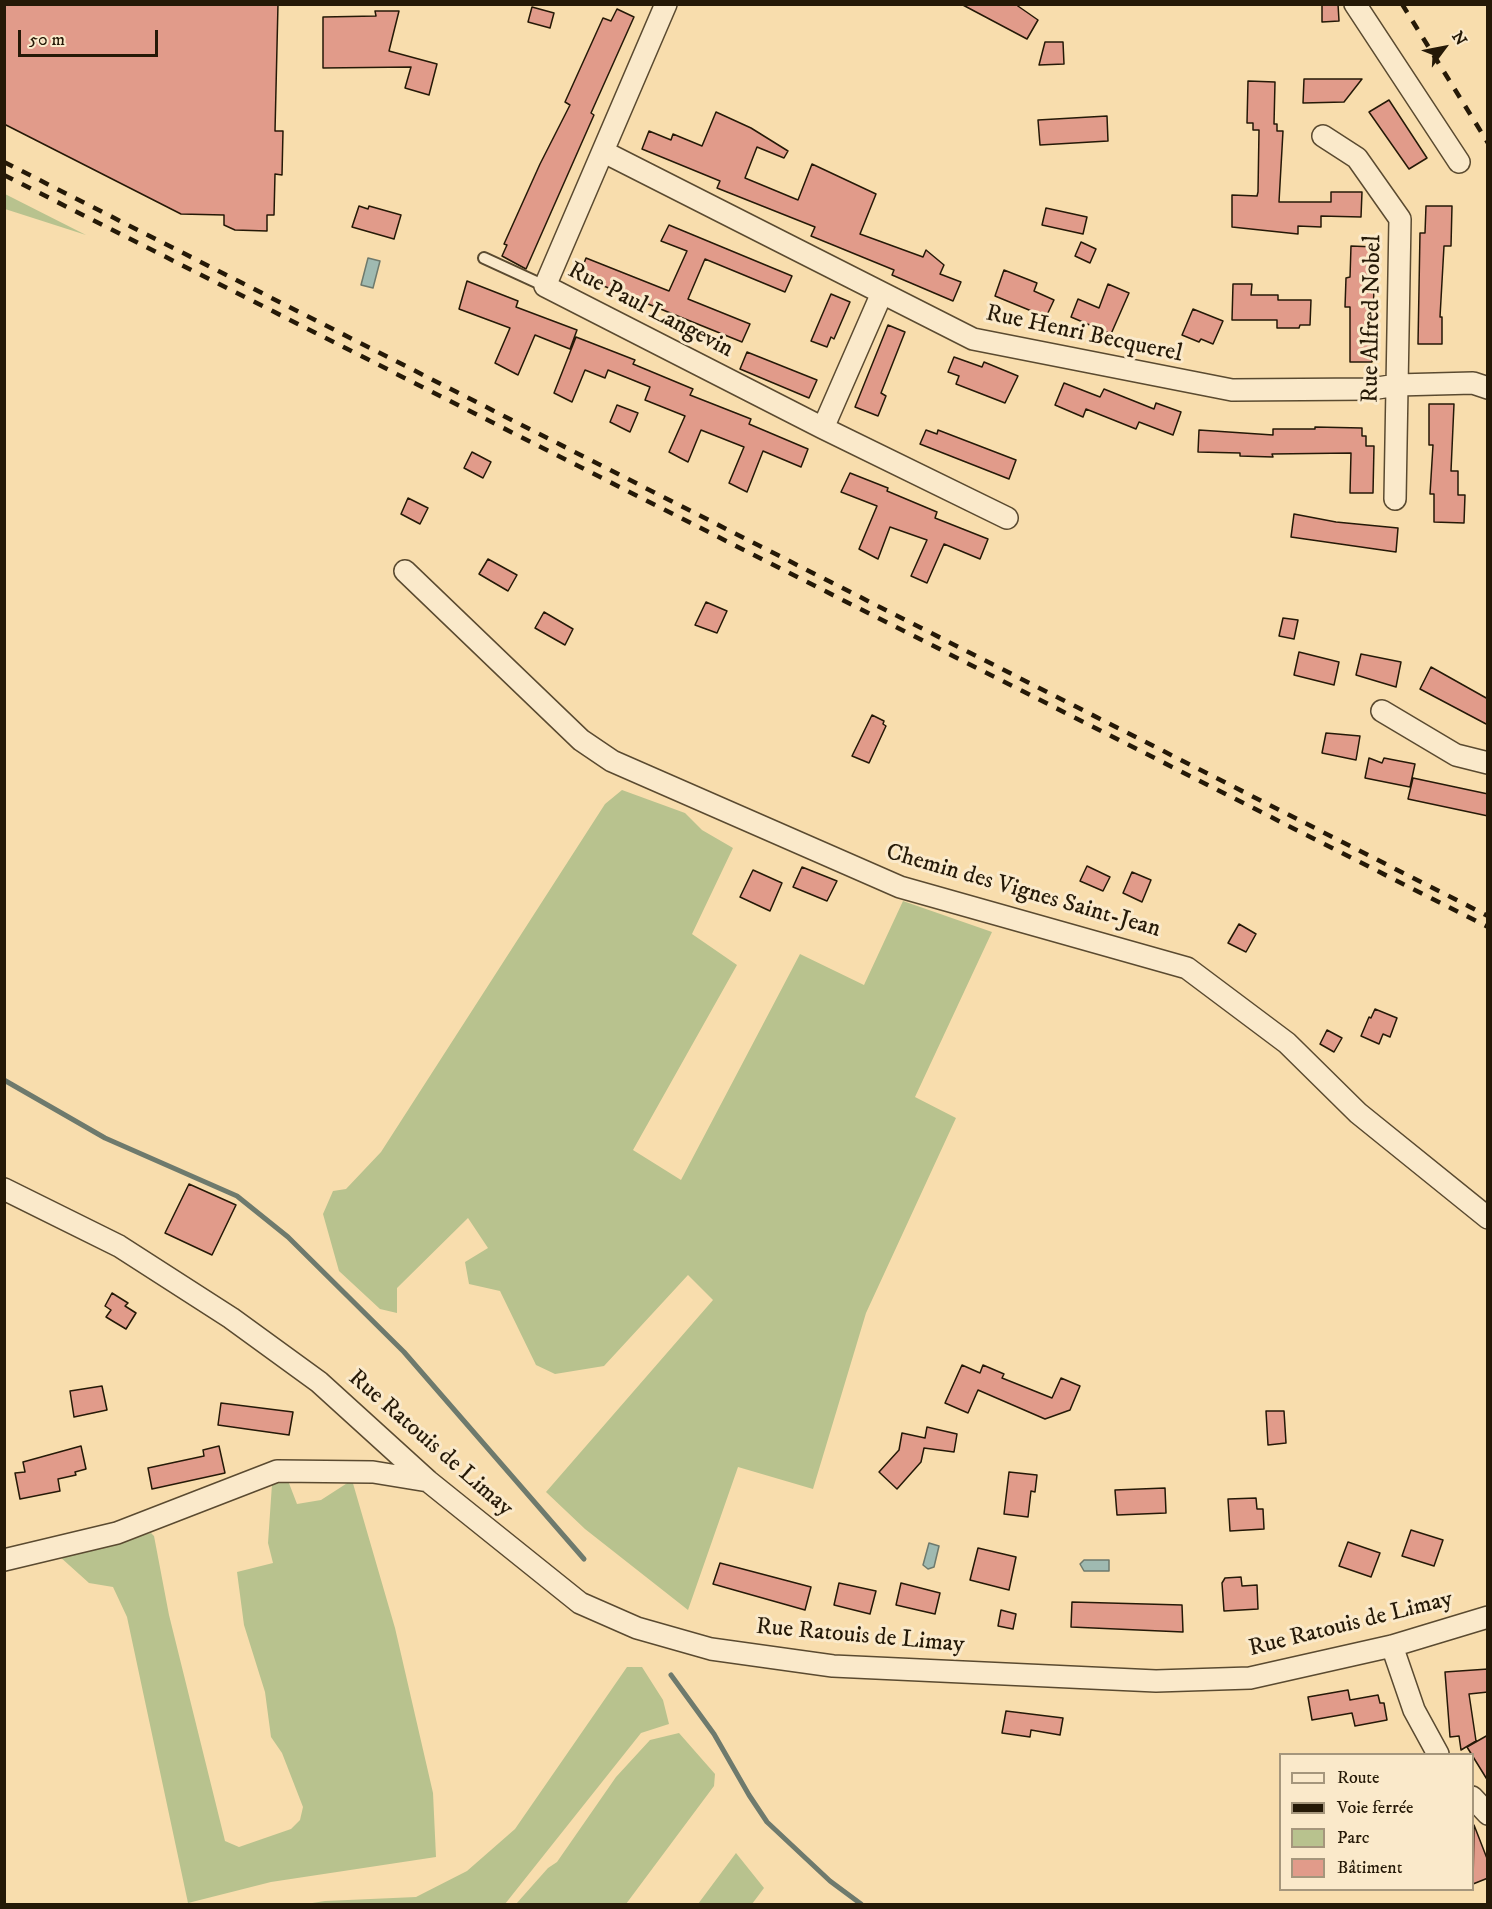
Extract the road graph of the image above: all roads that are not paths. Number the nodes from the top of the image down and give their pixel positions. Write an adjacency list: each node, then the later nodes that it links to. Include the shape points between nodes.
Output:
1 (666, 4): 4 (street, Rue Paul Langevin)
2 (1355, 4): 5 (street)
3 (1323, 136): 9 (street, Rue Alfred Nobel, via 1356,158 1400,219)
4 (604, 152): 7 (street, Rue Paul Langevin); 8 (street, Rue Henri Becquerel)
5 (1459, 162)
6 (484, 258): 7 (lane)
7 (545, 286): 11 (street, Rue Paul Langevin)
8 (882, 293): 9 (street, Rue Henri Becquerel, via 973,339 1199,385 1232,390 1371,389); 11 (street)
9 (1397, 385): 10 (street, Rue Henri Becquerel, via 1473,383); 12 (street, Rue Alfred Nobel)
10 (1488, 388)
11 (823, 428): 13 (street, Rue Paul Langevin)
12 (1395, 499)
13 (1007, 518)
14 (405, 571): 18 (street, Chemin des Vignes Saint-Jean, via 581,740 612,761 900,887 1187,968 1287,1043 1358,1113)
15 (1382, 711): 16 (street, via 1456,755)
16 (1488, 763)
17 (4, 1189): 19 (street, Rue Ratouis de Limay, via 119,1246 231,1318 319,1382)
18 (1488, 1218)
19 (428, 1481): 20 (street, via 373,1472 277,1471 117,1533); 22 (street, Rue Ratouis de Limay, via 580,1603 637,1628 711,1649 833,1666 1156,1682 1258,1678)
20 (4, 1560)
21 (1488, 1617): 22 (street, Rue Ratouis de Limay)
22 (1392, 1646): 23 (street, via 1414,1710)
23 (1437, 1753)
24 (1474, 1798): 25 (street)
25 (1488, 1814)

